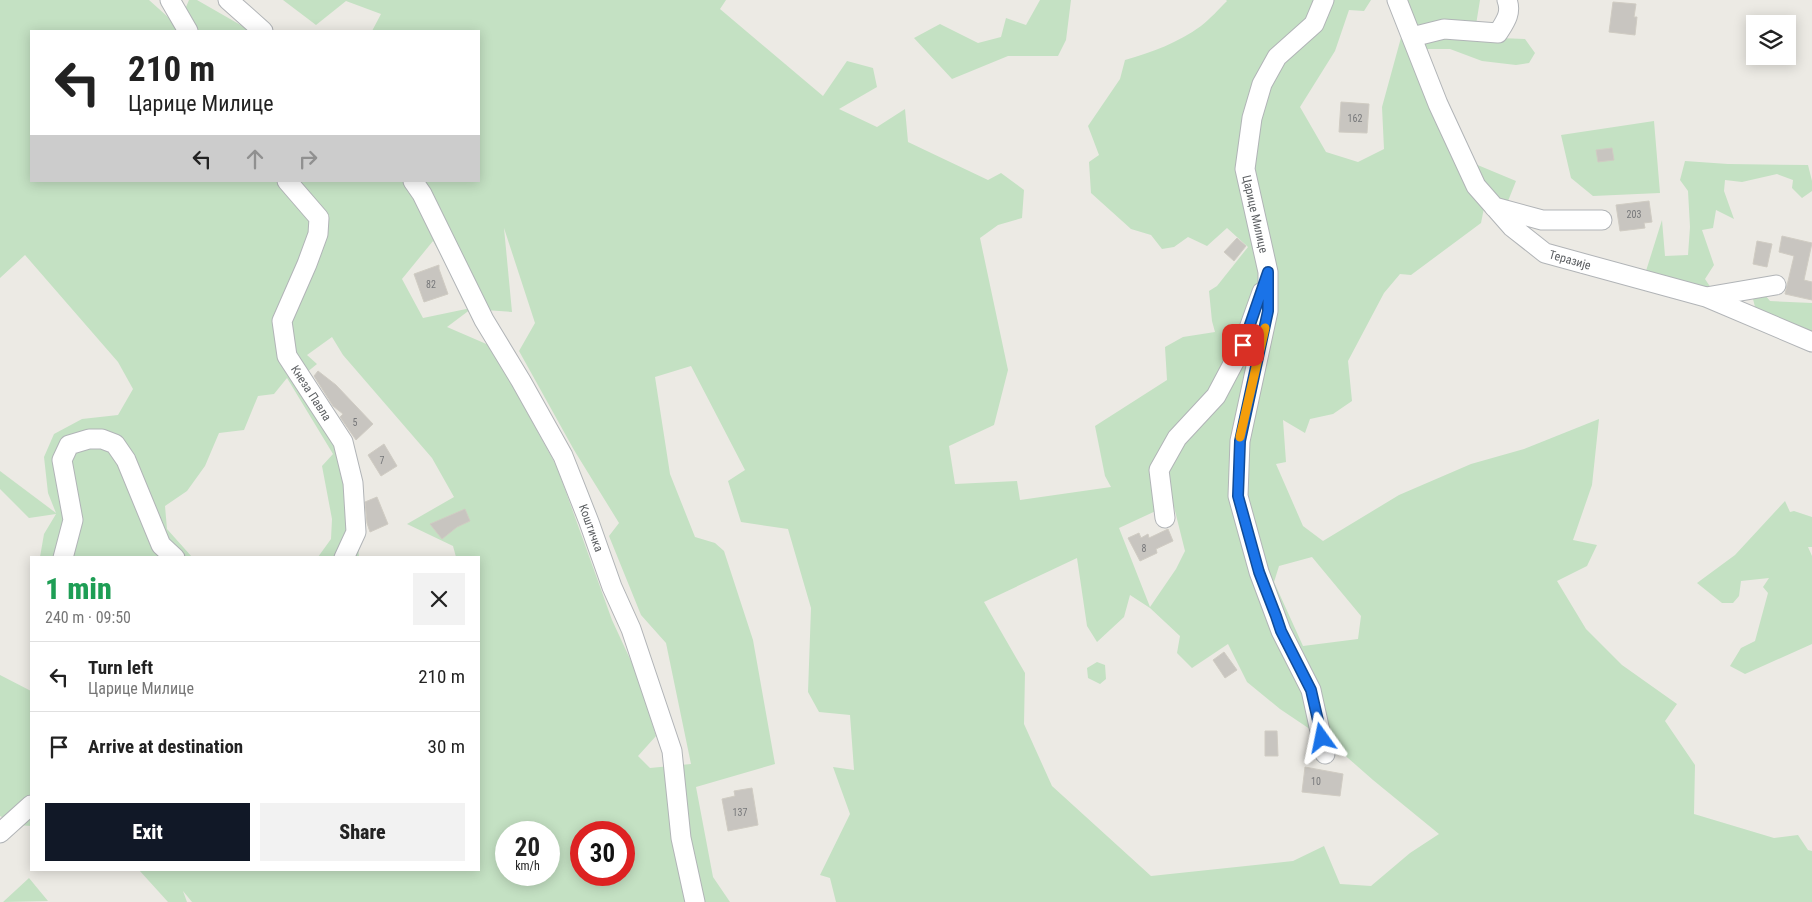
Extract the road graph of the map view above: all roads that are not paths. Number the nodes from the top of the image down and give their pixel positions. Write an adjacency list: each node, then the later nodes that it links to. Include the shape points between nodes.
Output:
1 (170, 0): 6 (street)
2 (228, 0): 7 (street)
3 (1324, 0): 13 (street, Царице Милице, via 1314,24 1277,57 1262,84 1252,118 1245,169)
4 (1397, 0): 8 (street, Теразије)
5 (1508, 0): 8 (street, via 1507,20 1498,32 1444,29)
6 (187, 30)
7 (261, 30)
8 (1412, 36): 11 (street, Теразије, via 1438,104 1476,186)
9 (289, 182): 20 (street, Кнеза Павла, via 319,218 318,234 282,321 287,356 343,442 353,483 356,532)
10 (414, 182): 24 (street, Коштичка, via 484,320 563,456 590,522 612,587 631,629 672,751 681,838)
11 (1494, 207): 12 (street, via 1542,220); 15 (street, Теразије, via 1512,227 1545,253)
12 (1602, 220)
13 (1268, 272): 17 (street, via 1243,345 1216,396 1177,438 1159,470); 21 (street, Царице Милице, via 1268,311 1240,441 1238,496 1259,572 1281,631 1311,690)
14 (1776, 285): 15 (street)
15 (1706, 297): 16 (street, Теразије)
16 (1812, 342)
17 (1165, 518)
18 (64, 556): 19 (street, via 73,520 62,460 69,445 90,438 115,444 126,460 161,545)
19 (173, 556)
20 (345, 556)
21 (1325, 754)
22 (30, 806): 23 (street)
23 (0, 833)
24 (695, 902)

